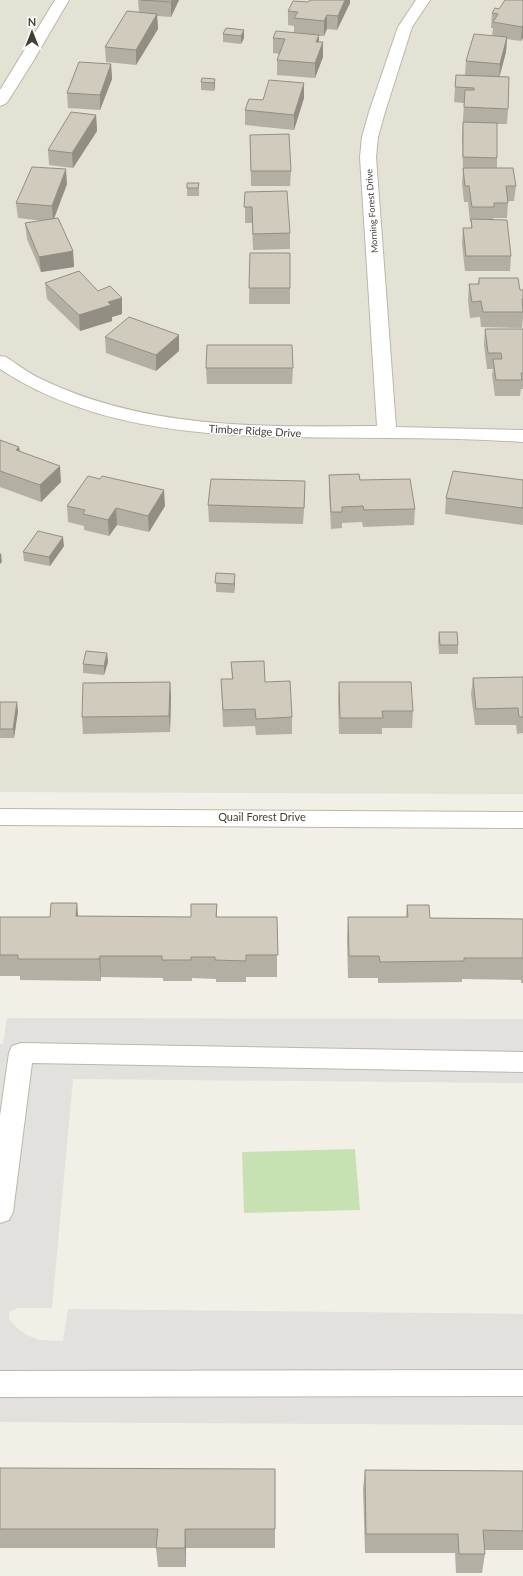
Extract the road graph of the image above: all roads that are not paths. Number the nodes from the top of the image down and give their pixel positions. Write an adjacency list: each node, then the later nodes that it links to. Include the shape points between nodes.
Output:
1 (62, 0): 3 (street)
2 (423, 0): 5 (street, Morning Forest Drive, via 405,27 375,118 368,157)
3 (0, 101)
4 (0, 361): 5 (street, Timber Ridge Drive, via 33,382 75,400 163,424 217,430 293,433)
5 (387, 432): 6 (street, Timber Ridge Drive)
6 (523, 436)
7 (0, 817): 8 (street, Quail Forest Drive)
8 (523, 820)
9 (523, 1062): 10 (street, via 21,1053)
10 (0, 1212)
11 (523, 1383): 12 (street)
12 (0, 1384)

